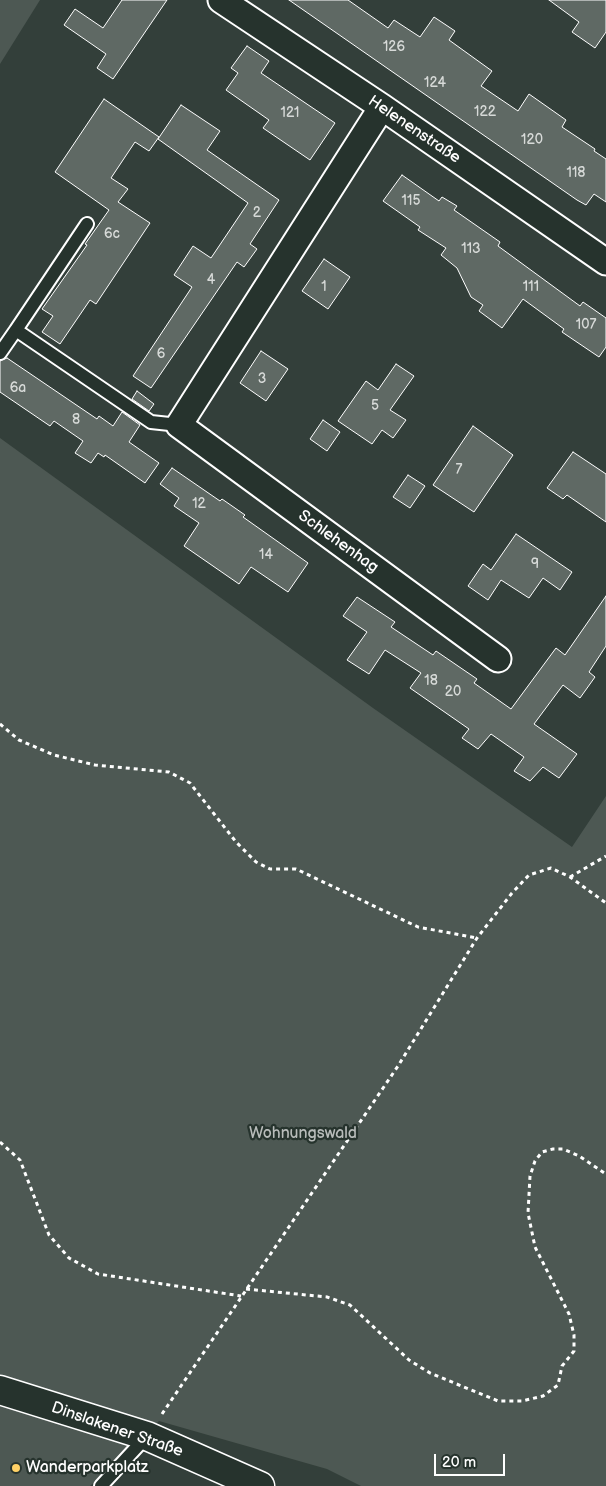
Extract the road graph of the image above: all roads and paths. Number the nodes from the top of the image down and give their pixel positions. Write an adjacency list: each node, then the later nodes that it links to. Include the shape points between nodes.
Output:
1 (221, 0): 2 (street, Helenenstraße)
2 (382, 107): 4 (street, Helenenstraße); 7 (street)
3 (87, 224): 5 (lane)
4 (606, 262)
5 (16, 330): 6 (lane); 7 (lane, via 151,422)
6 (0, 353)
7 (179, 425): 8 (street, Schlehenhag)
8 (498, 659)
9 (0, 724): 13 (path, via 19,740 54,755 95,765 169,772 190,783 236,842 256,862 270,869 296,869 418,927)
10 (606, 856): 11 (path)
11 (570, 877): 12 (path); 13 (path, via 551,868 529,875)
12 (606, 903)
13 (477, 938): 16 (path, via 398,1066)
14 (0, 1142): 17 (path, via 20,1160 49,1235 69,1258 98,1274)
15 (606, 1174): 16 (path, via 580,1156 563,1149 553,1149 542,1152 530,1176 528,1214 535,1247 566,1307 574,1335 574,1352 562,1366 558,1386 543,1396 522,1401 498,1401 430,1373 409,1360 350,1306 327,1297)
16 (246, 1289): 17 (path)
17 (241, 1296): 19 (path)
18 (0, 1390): 19 (main road, Dinslakener Straße)
19 (147, 1436): 20 (lane); 21 (main road, Dinslakener Straße)
20 (101, 1486)
21 (260, 1486)

